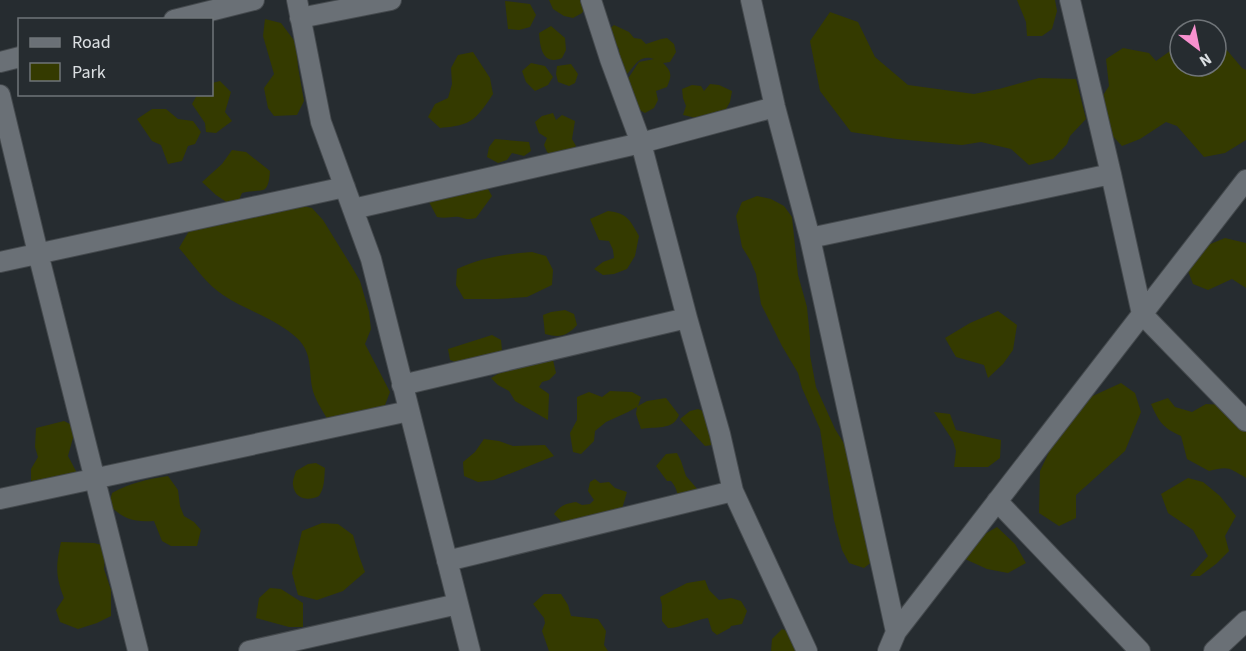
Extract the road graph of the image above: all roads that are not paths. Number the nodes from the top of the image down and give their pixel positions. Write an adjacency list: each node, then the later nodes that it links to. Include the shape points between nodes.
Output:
1 (254, 0): 7 (street)
2 (391, 0): 6 (street)
3 (591, 0): 12 (street)
4 (751, 0): 11 (street)
5 (1070, 0): 13 (street)
6 (298, 9): 15 (street, via 321,122)
7 (182, 18)
8 (18, 58): 9 (street)
9 (0, 62)
10 (0, 95): 18 (street)
11 (775, 106): 12 (street); 17 (street)
12 (641, 144): 16 (street); 21 (street)
13 (1111, 174): 17 (street); 20 (street)
14 (1246, 180): 20 (street)
15 (345, 187): 16 (street); 18 (street)
16 (353, 209): 22 (street)
17 (810, 238): 32 (street)
18 (38, 253): 19 (street); 25 (street)
19 (0, 262)
20 (1142, 314): 24 (street); 28 (street)
21 (687, 318): 22 (street); 26 (street)
22 (402, 385): 23 (street)
23 (409, 411): 25 (street); 29 (street)
24 (1246, 421)
25 (95, 478): 27 (street); 33 (street)
26 (733, 491): 29 (street); 36 (street)
27 (0, 499)
28 (997, 501): 32 (street); 38 (street)
29 (447, 561): 30 (street)
30 (458, 604): 34 (street); 35 (street)
31 (1246, 621): 39 (street)
32 (896, 632): 37 (street)
33 (138, 651)
34 (249, 651)
35 (470, 651)
36 (807, 651)
37 (888, 651)
38 (1140, 651)
39 (1214, 651)

